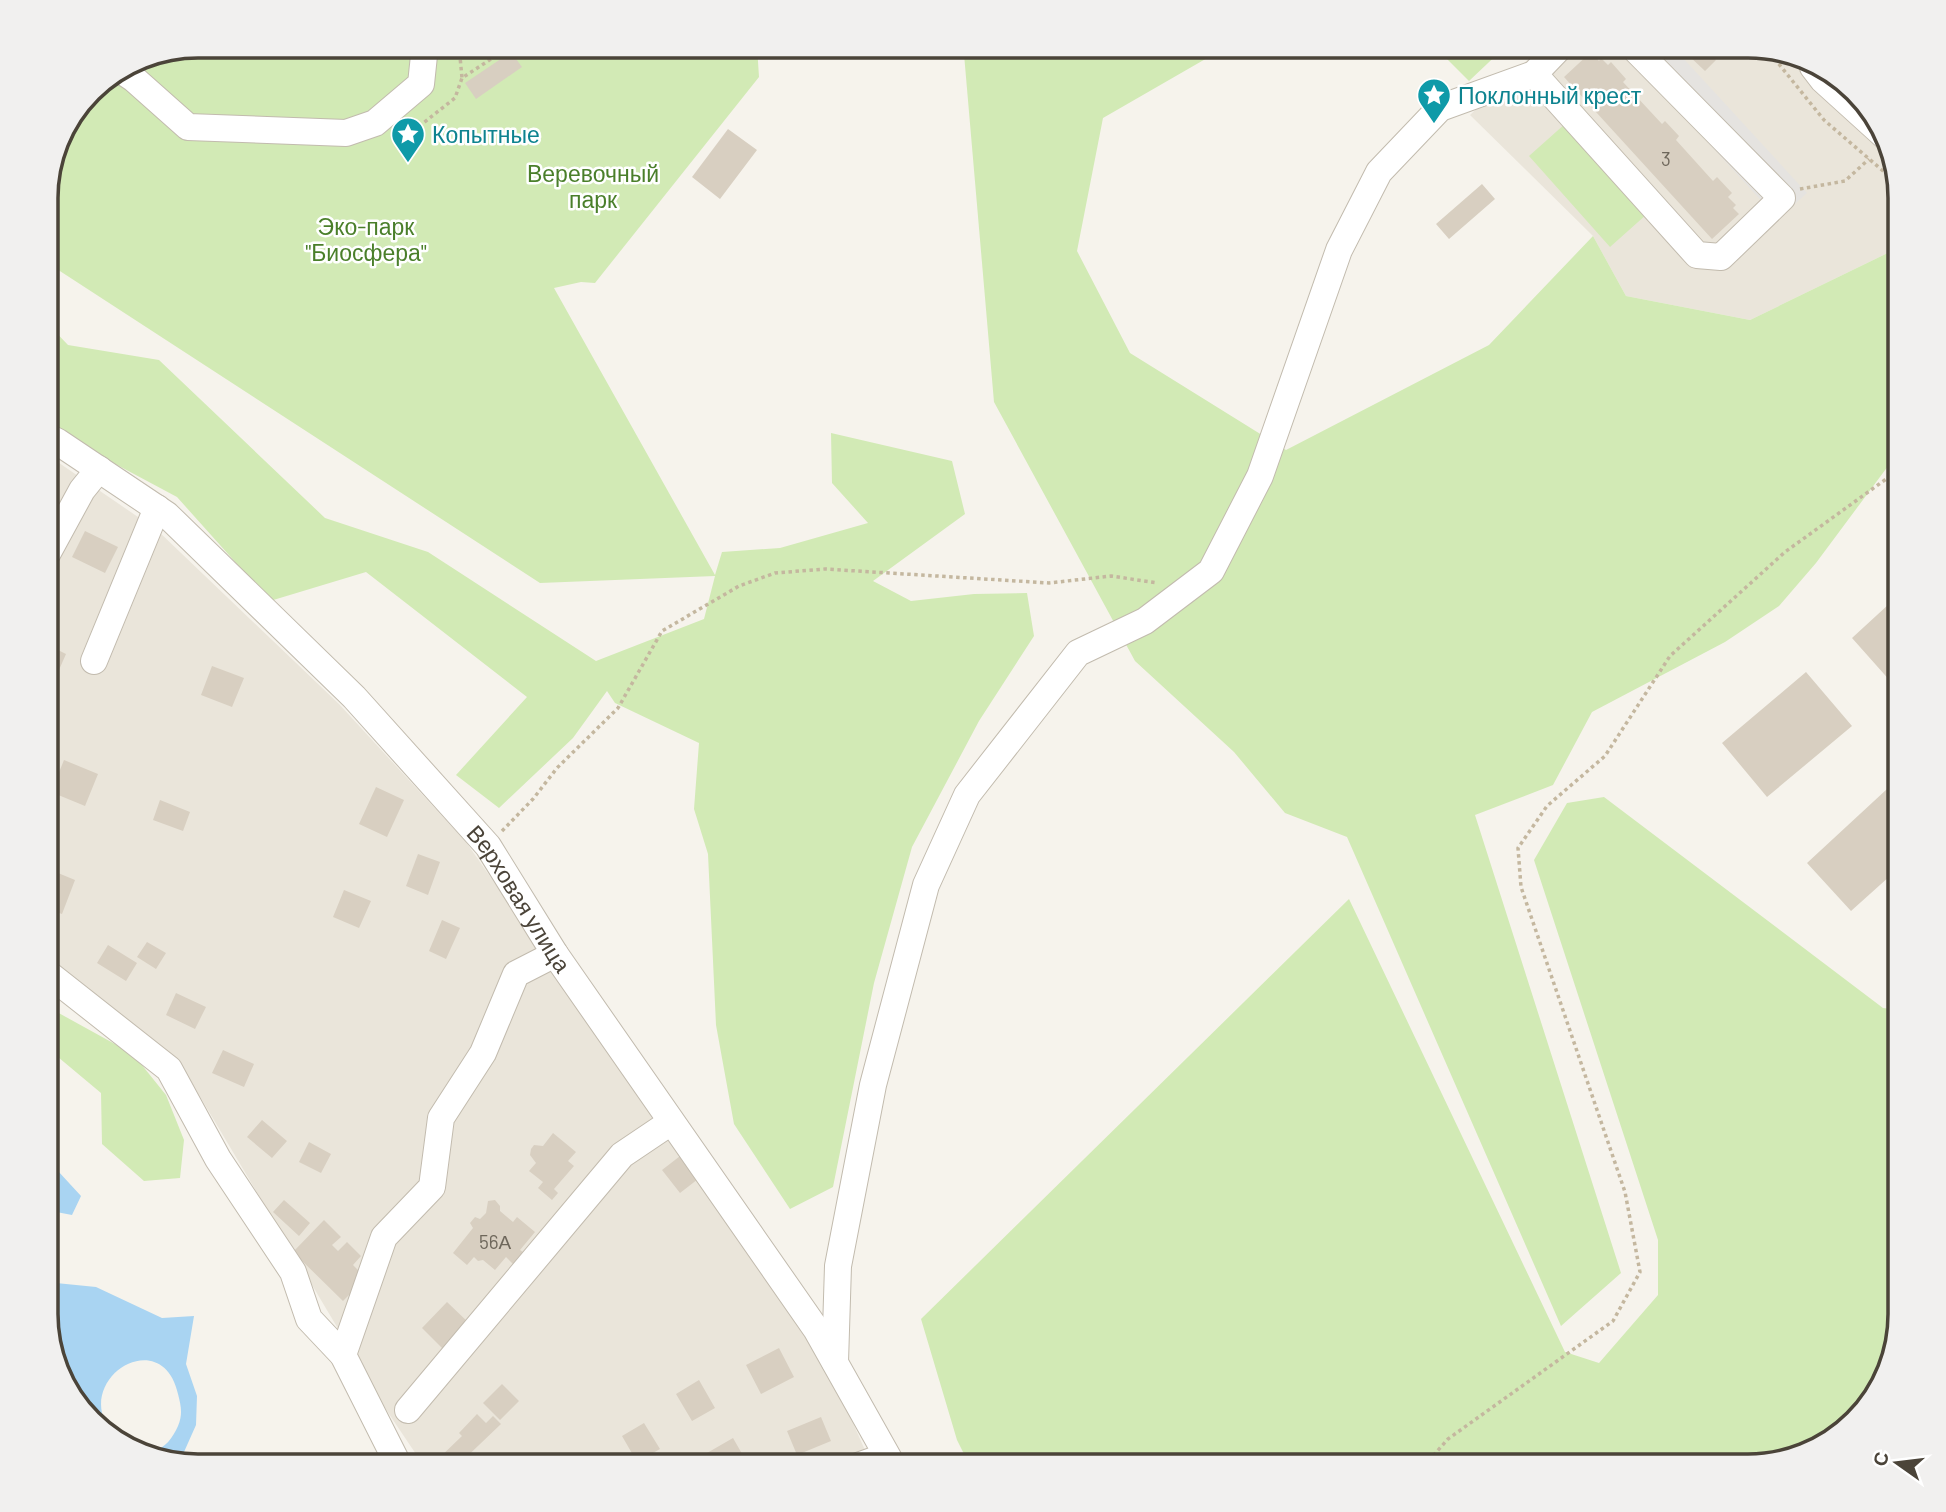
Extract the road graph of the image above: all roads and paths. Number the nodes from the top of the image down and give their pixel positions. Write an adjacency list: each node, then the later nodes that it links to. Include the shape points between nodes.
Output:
1 (424, 58): 7 (street, via 421,84 375,123 346,133 188,127)
2 (460, 58): 8 (path)
3 (1549, 58): 6 (street)
4 (1644, 58): 13 (street)
5 (1777, 61): 11 (path, via 1824,120)
6 (1534, 74): 13 (street, via 1697,255 1721,257); 26 (street, via 1440,108 1379,172 1339,250 1260,476 1211,571 1145,621 1078,653 967,795 926,885 873,1085 838,1266)
7 (129, 76)
8 (462, 78)
9 (1822, 79): 10 (street)
10 (1862, 116)
11 (1869, 159): 12 (path); 13 (path, via 1844,181 1795,190)
12 (1886, 173)
13 (1782, 198)
14 (58, 443): 15 (street, Верховая улица)
15 (99, 469): 17 (street, Верховая улица); 18 (street)
16 (1888, 478): 30 (path, via 1785,552 1670,656 1605,756 1546,806 1518,848 1521,887 1625,1192 1640,1272 1613,1321 1448,1438)
17 (157, 508): 20 (street); 21 (street, Верховая улица, via 354,697)
18 (58, 534)
19 (1158, 583): 21 (path, via 1111,576 1049,583 825,569 775,573 739,586 663,631 618,708)
20 (94, 661)
21 (488, 846): 22 (street, Верховая улица)
22 (555, 954): 24 (street, Верховая улица); 25 (street, via 516,974 483,1053 440,1118 432,1186 384,1237)
23 (58, 981): 25 (street, via 169,1069 218,1158 293,1272 309,1319)
24 (671, 1122): 26 (street, Верховая улица, via 794,1295); 27 (street, via 622,1156)
25 (343, 1355): 28 (street)
26 (835, 1362): 29 (street, Верховая улица)
27 (408, 1410)
28 (393, 1454)
29 (886, 1454)
30 (1434, 1454)

